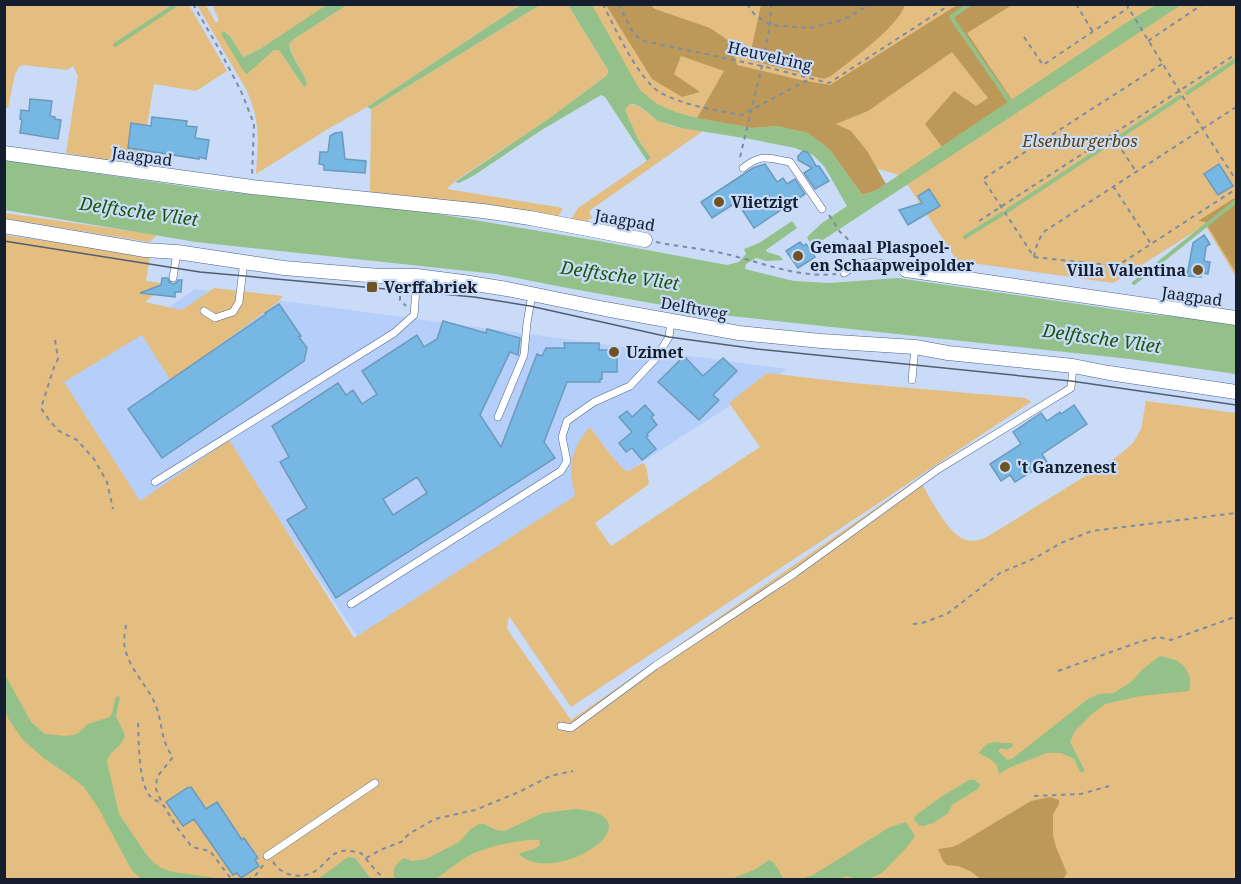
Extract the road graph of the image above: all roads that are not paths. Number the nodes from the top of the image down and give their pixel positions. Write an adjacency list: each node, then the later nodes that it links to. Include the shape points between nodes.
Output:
1 (4, 153): 5 (street, Jaagpad, via 252,187 530,218)
2 (743, 168): 3 (lane, via 762,157 790,162)
3 (825, 212)
4 (4, 226): 6 (street, Delftweg)
5 (645, 240)
6 (177, 252): 7 (street, Delftweg); 11 (lane)
7 (244, 261): 10 (street, Delftweg, via 284,268); 13 (lane, via 239,302 233,312 215,318)
8 (906, 270): 9 (lane, via 866,262); 14 (street, Jaagpad)
9 (844, 273)
10 (417, 276): 12 (street, Delftweg); 21 (lane, via 414,315 394,333)
11 (173, 278)
12 (532, 294): 15 (street, Delftweg); 20 (lane, via 524,355)
13 (204, 311)
14 (1236, 318)
15 (671, 321): 16 (street, Delftweg, via 739,333); 22 (lane, via 669,337 656,358 630,386 594,402 567,421 562,437 567,461 561,471)
16 (915, 347): 17 (street, Delftweg); 18 (lane)
17 (1073, 366): 19 (street, Delftweg); 23 (lane, via 1071,388 937,470 571,728)
18 (912, 380)
19 (1236, 392)
20 (498, 417)
21 (155, 482)
22 (351, 604)
23 (561, 726)
24 (375, 783): 25 (lane)
25 (267, 856)

